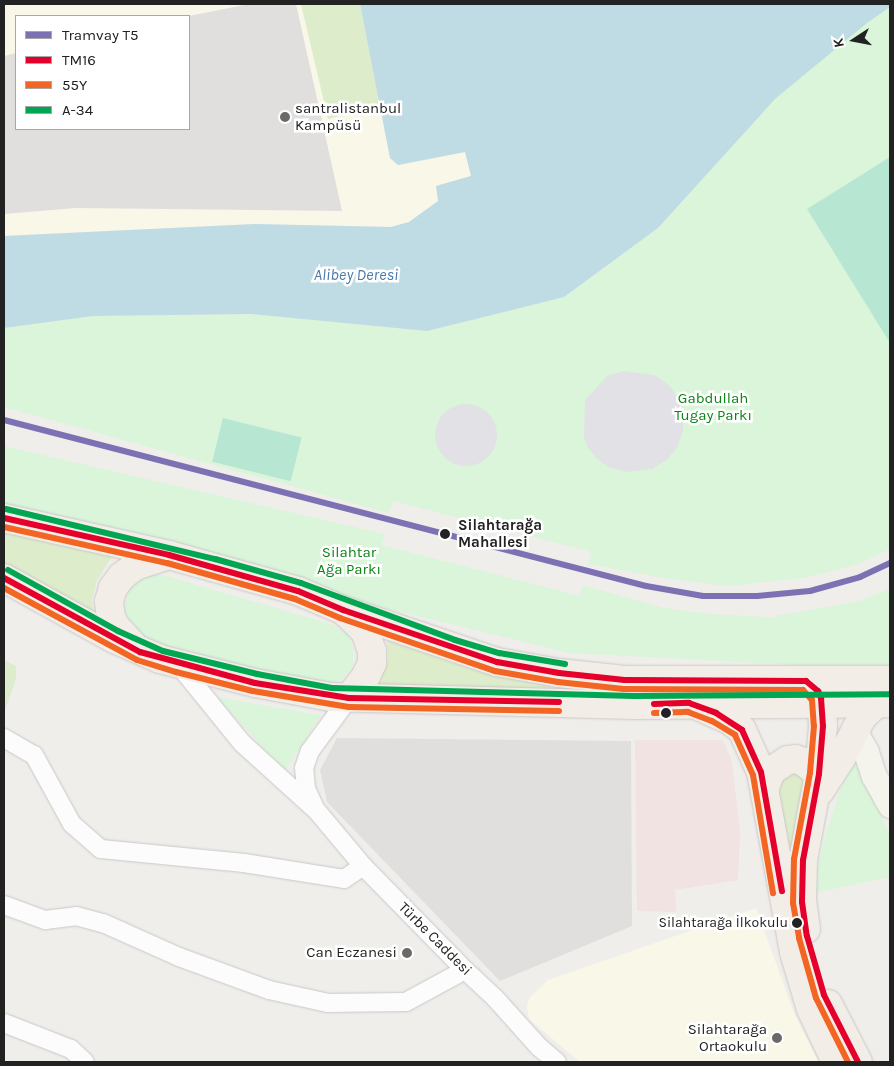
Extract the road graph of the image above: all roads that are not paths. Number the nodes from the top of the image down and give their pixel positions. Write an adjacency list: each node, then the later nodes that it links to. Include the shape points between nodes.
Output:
1 (4, 518): 2 (main road)
2 (169, 555): 4 (main road, via 298,591); 5 (main road, via 136,566 113,588 109,602 111,618)
3 (4, 578): 5 (main road)
4 (343, 610): 7 (main road, via 497,662 559,673 635,680); 9 (main road, via 365,631 372,651 372,663 366,676)
5 (140, 652): 6 (main road)
6 (178, 664): 9 (main road, via 298,691); 17 (street, via 242,743)
7 (806, 681): 8 (main road); 11 (main road, via 818,691)
8 (886, 695): 11 (main road); 12 (main road, via 862,717)
9 (349, 698): 10 (main road); 17 (street, via 310,751 304,768 306,789)
10 (690, 704): 11 (main road); 14 (main road, via 716,713 742,730)
11 (822, 704): 15 (main road)
12 (854, 731): 15 (main road, via 842,757); 16 (main road)
13 (4, 738): 18 (street, via 34,755 72,824 101,849 244,863 344,879)
14 (765, 787): 15 (main road, via 771,771 795,759 804,762); 24 (main road, via 794,952 811,1009)
15 (817, 787): 25 (main road, via 802,870 807,936 824,995)
16 (890, 806)
17 (317, 810): 18 (street, Türbe Caddesi)
18 (363, 866): 20 (street, Türbe Caddesi)
19 (4, 905): 20 (street, via 45,920 76,916 103,923 179,957 270,990 328,1003 406,1002)
20 (465, 970): 23 (street, Türbe Caddesi)
21 (4, 1024): 22 (street, via 71,1049)
22 (85, 1062)
23 (557, 1062)
24 (836, 1062)
25 (858, 1062)

